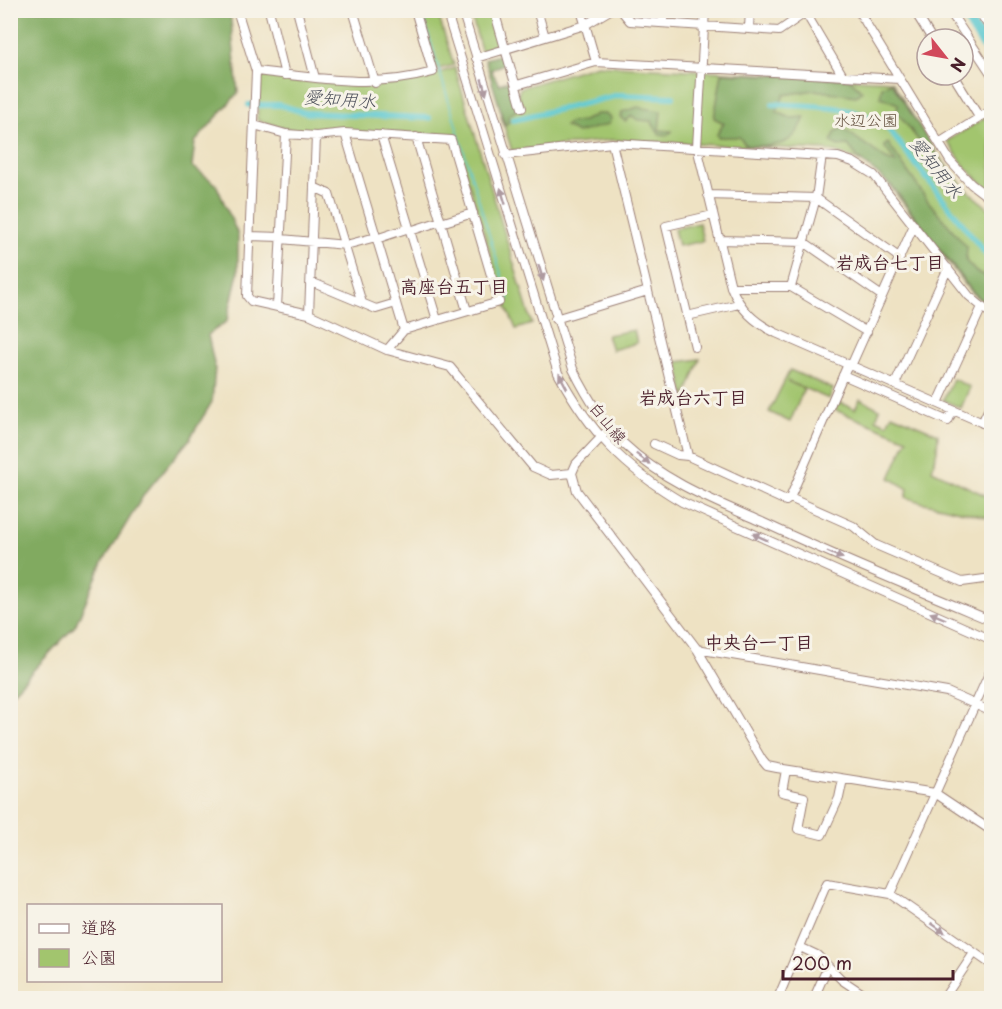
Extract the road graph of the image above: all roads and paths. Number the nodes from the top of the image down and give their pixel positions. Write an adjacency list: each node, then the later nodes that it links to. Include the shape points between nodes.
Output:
1 (237, 10): 32 (street)
2 (269, 10): 33 (street)
3 (297, 10): 36 (street)
4 (353, 10): 38 (street)
5 (415, 10): 38 (street, via 433,72)
6 (446, 10): 102 (street, 白山線, one-way to 6, via 558,373)
7 (462, 10): 29 (street, 白山線)
8 (494, 10): 28 (street)
9 (537, 10): 27 (street)
10 (581, 10): 22 (street)
11 (610, 10): 22 (street)
12 (621, 10): 21 (street, via 630,21)
13 (665, 10): 21 (street)
14 (705, 10): 23 (street)
15 (750, 10): 25 (street)
16 (858, 10): 37 (street)
17 (914, 10): 24 (street)
18 (949, 10): 34 (street)
19 (978, 10): 26 (street)
20 (804, 12): 25 (street, via 779,31); 35 (street)
21 (662, 23): 23 (street)
22 (585, 25): 27 (street); 30 (street)
23 (704, 25): 25 (street); 31 (street)
24 (925, 27)
25 (749, 28)
26 (992, 30)
27 (545, 37): 28 (street)
28 (505, 49): 29 (street); 39 (street)
29 (476, 58): 53 (street, 白山線, one-way to 53)
30 (596, 62): 31 (street); 39 (street)
31 (701, 68): 35 (street); 52 (street)
32 (256, 71): 33 (street); 44 (street)
33 (285, 75): 36 (street)
34 (992, 75)
35 (843, 76): 37 (street)
36 (315, 78): 38 (street)
37 (900, 79): 51 (street)
38 (375, 83)
39 (517, 85): 41 (street)
40 (960, 87): 43 (street)
41 (522, 108)
42 (992, 110): 43 (street)
43 (979, 117): 51 (street)
44 (254, 125): 46 (street); 64 (street)
45 (345, 133): 47 (street); 48 (street); 66 (street)
46 (286, 134): 48 (street); 65 (street)
47 (381, 135): 49 (street); 63 (street)
48 (316, 136): 55 (street)
49 (416, 137): 59 (street, via 451,140); 61 (street)
50 (612, 143): 52 (street); 53 (street); 76 (street)
51 (939, 143): 58 (street, via 964,177)
52 (696, 147): 54 (street); 56 (street)
53 (505, 155): 87 (street, 白山線, one-way to 87)
54 (822, 155): 57 (street); 62 (street, via 853,162 874,175)
55 (314, 187): 68 (street); 70 (street, via 329,194)
56 (708, 195): 57 (street); 60 (street)
57 (816, 198): 69 (street); 71 (street)
58 (992, 200)
59 (473, 213): 61 (street); 83 (street, via 499,302)
60 (713, 214): 67 (street); 86 (street, via 666,226)
61 (441, 222): 63 (street); 83 (street)
62 (914, 225): 71 (street); 72 (street)
63 (409, 230): 66 (street); 88 (street)
64 (249, 236): 65 (street); 81 (street, via 247,296 251,301)
65 (281, 238): 68 (street); 81 (street)
66 (376, 238): 70 (street); 79 (street)
67 (719, 240): 69 (street); 74 (street)
68 (312, 242): 70 (street); 73 (street)
69 (804, 242): 75 (street); 77 (street)
70 (346, 245): 78 (street)
71 (900, 258): 77 (street)
72 (948, 268): 82 (street); 95 (street)
73 (311, 282): 78 (street); 84 (street)
74 (731, 287): 75 (street); 80 (street)
75 (791, 287): 90 (street)
76 (648, 291): 87 (street); 104 (street)
77 (882, 296): 90 (street)
78 (362, 303): 79 (street, via 376,309)
79 (396, 303): 89 (street)
80 (739, 304): 86 (street); 93 (street, via 763,327)
81 (277, 307): 84 (street)
82 (981, 309): 85 (street); 97 (street)
83 (467, 311): 88 (street)
84 (309, 314): 92 (street)
85 (992, 315)
86 (687, 316): 91 (street)
87 (555, 319): 101 (street, 白山線, via 577,377)
88 (437, 320): 89 (street)
89 (404, 330): 92 (street)
90 (867, 332): 93 (street)
91 (695, 347)
92 (387, 351): 105 (street, via 450,367 534,467 551,475)
93 (850, 365): 94 (street); 95 (street)
94 (843, 375): 98 (street, via 948,421); 106 (street)
95 (895, 384): 97 (street)
96 (992, 402): 99 (street)
97 (938, 404): 98 (street)
98 (953, 410): 99 (street)
99 (982, 423): 100 (street)
100 (992, 427)
101 (610, 428): 102 (street); 108 (street, 白山線, one-way to 108, via 640,457 688,489)
102 (600, 437): 105 (street); 109 (street, 白山線, one-way to 102, via 682,502 630,468)
103 (654, 444): 104 (street)
104 (688, 456): 106 (street, via 786,501)
105 (572, 473): 110 (street, via 583,501)
106 (790, 498): 107 (street, via 854,526 876,545 962,582)
107 (992, 578)
108 (992, 621)
109 (992, 640)
110 (697, 649): 112 (street, via 947,692); 114 (street, via 762,760 767,766)
111 (992, 667): 112 (street)
112 (974, 704): 113 (street); 116 (street)
113 (992, 712)
114 (786, 770): 115 (street); 115 (street, via 782,792 804,797 798,829 813,834 822,835)
115 (843, 779): 116 (street)
116 (935, 793): 117 (street); 118 (street)
117 (992, 831)
118 (890, 894): 119 (street, via 827,884); 120 (street, one-way to 120)
119 (800, 947): 122 (street); 124 (street)
120 (974, 953): 121 (street); 126 (street)
121 (992, 965)
122 (828, 966): 123 (street); 125 (street)
123 (867, 998)
124 (778, 999)
125 (814, 999)
126 (944, 999)

